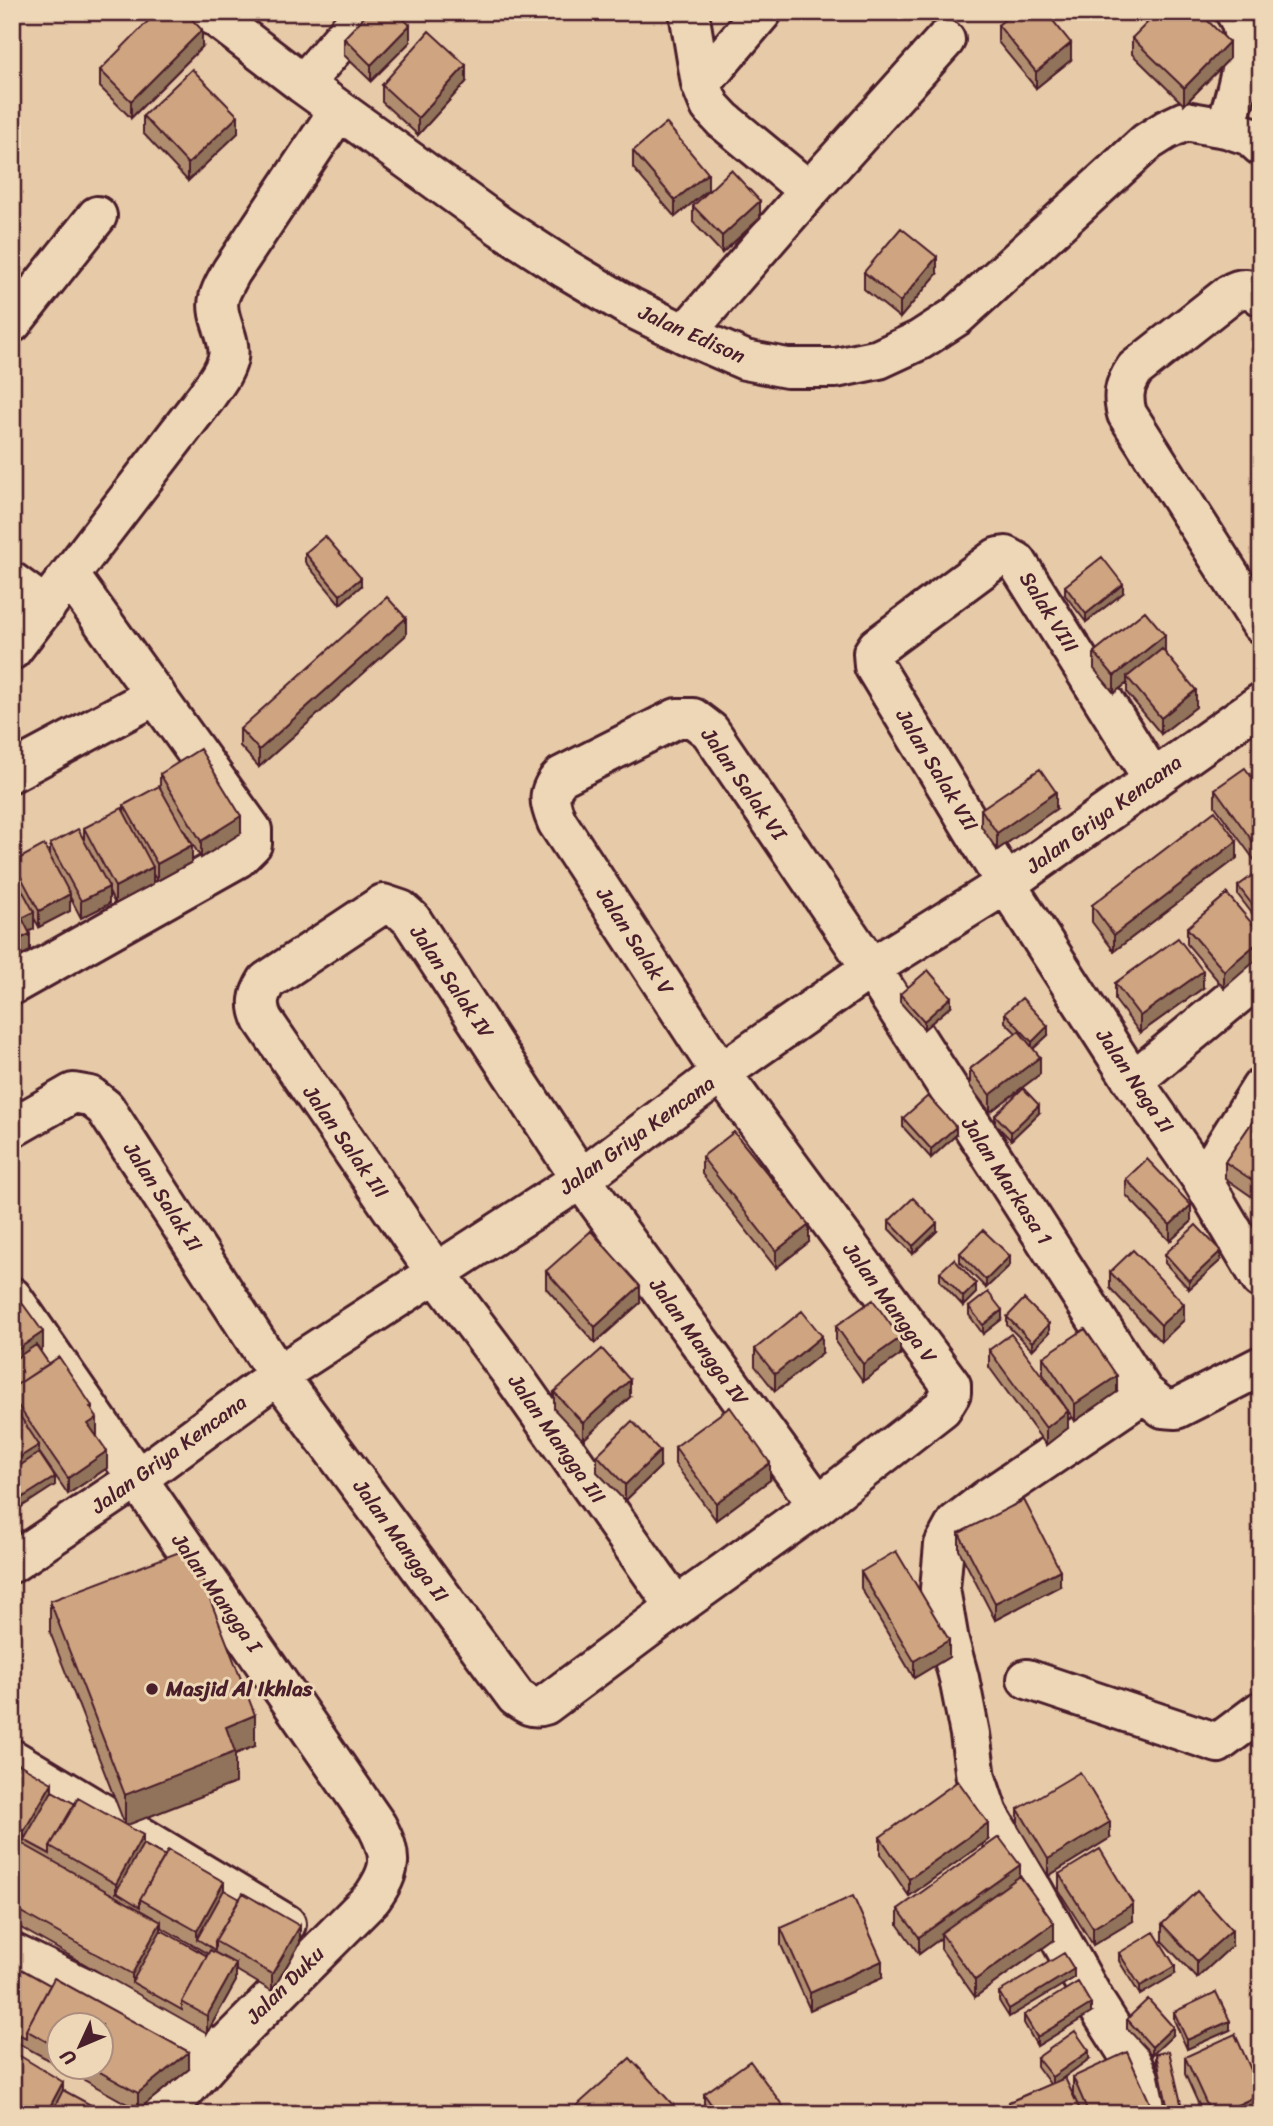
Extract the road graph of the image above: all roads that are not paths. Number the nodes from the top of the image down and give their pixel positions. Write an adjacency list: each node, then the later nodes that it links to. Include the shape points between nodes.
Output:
1 (209, 12): 7 (street, Jalan Edison)
2 (365, 12): 7 (street)
3 (689, 12): 8 (street)
4 (762, 12): 8 (street)
5 (1235, 12): 10 (street, via 1245,44)
6 (945, 40): 12 (street)
7 (303, 84): 9 (street, Jalan Edison)
8 (701, 84): 12 (street, via 710,106 723,120)
9 (339, 110): 16 (street, Jalan Edison, via 501,227 630,307); 17 (street, via 231,272 219,298 228,357 222,373)
10 (1226, 128): 11 (street, Jalan Edison, via 1250,136); 16 (street, Jalan Edison, via 1185,121 1147,142 957,316 878,359 836,368 787,368 745,360)
11 (1261, 146)
12 (809, 191): 16 (street)
13 (97, 216): 15 (street)
14 (1261, 296): 20 (street, via 1248,288 1230,293 1135,369 1126,381 1123,401 1126,414)
15 (12, 323)
16 (685, 334)
17 (70, 576): 19 (street); 23 (street)
18 (12, 582): 19 (street)
19 (46, 607): 21 (street)
20 (1261, 624)
21 (12, 650)
22 (873, 653): 26 (street, Salak VIII, via 998,557 1012,558); 28 (street, Jalan Salak VII, via 874,666)
23 (156, 695): 25 (street); 31 (street, via 252,830 251,844 239,858)
24 (1261, 704): 26 (street, Jalan Griya Kencana)
25 (12, 772)
26 (1153, 779): 28 (street, Jalan Griya Kencana)
27 (551, 808): 29 (street, Jalan Salak VI, via 553,785 562,776 677,718 693,718 710,731); 33 (street, Jalan Salak V)
28 (1006, 884): 29 (street, Jalan Griya Kencana); 34 (street, Jalan Naga II)
29 (871, 968): 33 (street, Jalan Griya Kencana); 44 (street, Jalan Markasa 1)
30 (1261, 975): 34 (street)
31 (12, 985)
32 (258, 1010): 37 (street, Jalan Salak IV, via 267,981 383,904 401,910 419,930); 39 (street, Jalan Salak III)
33 (721, 1073): 37 (street, Jalan Griya Kencana); 46 (street, Jalan Mangga V, via 951,1385 942,1408)
34 (1133, 1081): 38 (street, Jalan Naga II)
35 (1261, 1088): 38 (street)
36 (12, 1128): 43 (street, Jalan Salak II, via 73,1093 90,1096 105,1108)
37 (581, 1179): 39 (street, Jalan Griya Kencana); 46 (street, Jalan Mangga IV)
38 (1203, 1181): 40 (street, Jalan Naga II)
39 (436, 1273): 43 (street, Jalan Griya Kencana); 48 (street, Jalan Mangga III)
40 (1261, 1279)
41 (12, 1297): 45 (street, Jalan Mangga I)
42 (1261, 1366): 44 (street, via 1177,1409 1163,1408)
43 (278, 1375): 45 (street, Jalan Griya Kencana); 48 (street, Jalan Mangga II, via 526,1705 545,1705)
44 (1144, 1393): 57 (street, via 956,1523 944,1545 940,1589 976,1778 988,1814 1125,2049)
45 (138, 1478): 47 (street, Jalan Griya Kencana); 52 (street, Jalan Mangga I, via 377,1826)
46 (818, 1505): 48 (street)
47 (12, 1563)
48 (676, 1607)
49 (1027, 1679): 50 (street, via 1218,1743)
50 (1261, 1711)
51 (12, 1759): 53 (street)
52 (388, 1849): 53 (street, Jalan Duku, via 388,1870 372,1898)
53 (323, 1946): 55 (street, Jalan Duku)
54 (12, 1953): 55 (street)
55 (219, 2052): 56 (street, Jalan Duku)
56 (164, 2114)
57 (1156, 2114)

